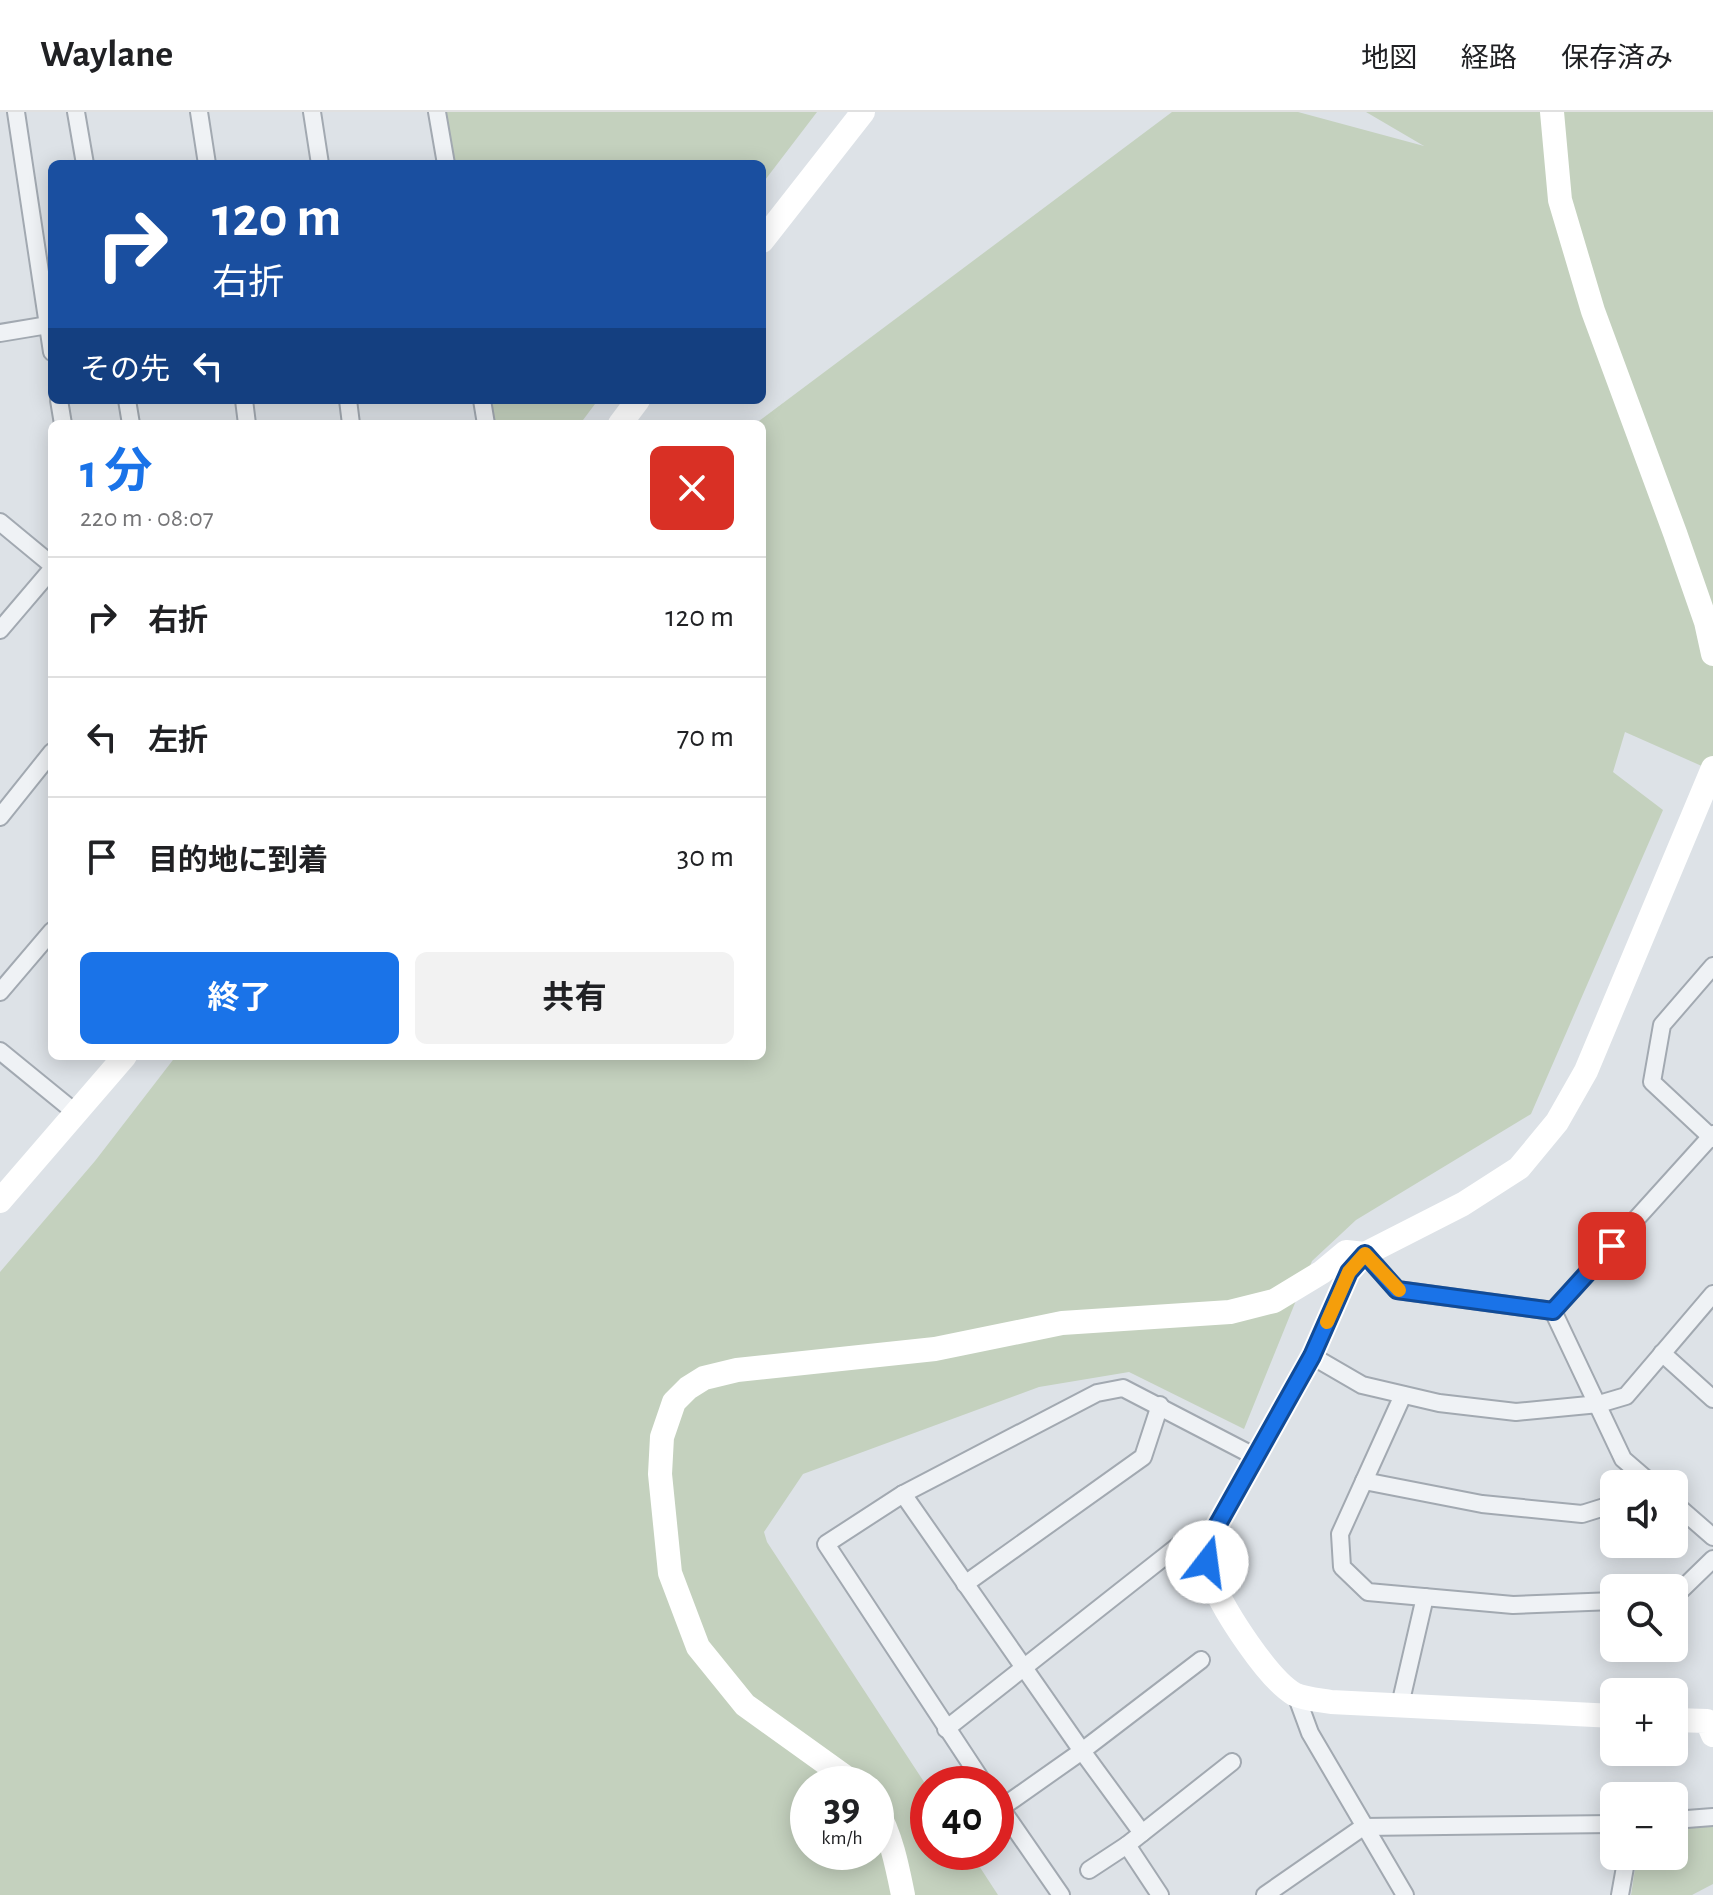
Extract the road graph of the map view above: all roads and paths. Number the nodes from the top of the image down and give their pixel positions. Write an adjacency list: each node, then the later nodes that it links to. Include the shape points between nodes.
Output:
1 (16, 112): 13 (street)
2 (76, 112): 8 (street)
3 (199, 112): 9 (street)
4 (312, 112): 10 (street)
5 (437, 112): 11 (street)
6 (863, 112): 12 (street)
7 (1552, 112): 19 (street, via 1560,200 1584,284 1681,548)
8 (84, 160)
9 (206, 160)
10 (319, 160)
11 (445, 160)
12 (766, 236)
13 (48, 325): 14 (street)
14 (0, 333)
15 (0, 522): 16 (street)
16 (48, 564)
17 (48, 572): 18 (street)
18 (0, 630)
19 (1713, 654)
20 (48, 757): 22 (street)
21 (1713, 768): 31 (street, via 1586,1071 1557,1122 1519,1168 1463,1204)
22 (0, 817)
23 (48, 936): 25 (street)
24 (1713, 966): 29 (street, via 1662,1025 1652,1082)
25 (0, 992)
26 (0, 1051): 28 (street)
27 (122, 1060): 28 (street)
28 (76, 1113): 30 (street)
29 (1712, 1137): 33 (street)
30 (0, 1201)
31 (1365, 1254): 33 (street, via 1397,1290); 35 (street, via 1349,1272); 63 (street, via 1346,1252 1274,1301 1230,1312 1062,1323 935,1349 737,1370 688,1388 674,1402 662,1437 660,1474 670,1573 698,1647 745,1705)
32 (1713, 1294): 34 (street)
33 (1553, 1311): 38 (street)
34 (1662, 1353): 37 (street); 38 (street, via 1626,1396)
35 (1312, 1356): 36 (street, via 1362,1385); 40 (street)
36 (1403, 1395): 38 (street, via 1516,1412); 42 (street)
37 (1713, 1399)
38 (1599, 1404): 41 (street)
39 (1160, 1405): 40 (street); 43 (street, via 1123,1388 1097,1393); 50 (street, via 1143,1457)
40 (1254, 1456): 47 (street)
41 (1632, 1470)
42 (1364, 1481): 44 (street, via 1482,1504 1582,1514); 51 (street, via 1340,1534 1342,1567 1368,1592)
43 (903, 1494): 50 (street); 60 (street, via 826,1544)
44 (1600, 1508)
45 (1688, 1515): 46 (street)
46 (1713, 1537)
47 (1209, 1540): 54 (street, via 1183,1542); 55 (street, via 1213,1585 1273,1678)
48 (1713, 1559): 49 (street)
49 (1688, 1583)
50 (965, 1584): 54 (street)
51 (1425, 1597): 52 (street, via 1513,1605); 56 (street)
52 (1600, 1602)
53 (1201, 1660): 61 (street)
54 (1022, 1669): 60 (street); 61 (street)
55 (1296, 1695): 56 (street); 70 (street, via 1310,1733)
56 (1400, 1705): 57 (street)
57 (1600, 1715)
58 (1688, 1722): 59 (street)
59 (1711, 1724)
60 (946, 1729): 64 (street)
61 (1082, 1751): 65 (street); 71 (street)
62 (1232, 1762): 71 (street)
63 (830, 1766)
64 (972, 1766)
65 (1014, 1794)
66 (1713, 1817): 67 (street)
67 (1688, 1819)
68 (1600, 1824): 70 (street)
69 (1014, 1827): 77 (street)
70 (1363, 1827): 79 (street); 80 (street)
71 (1142, 1833): 72 (street)
72 (1127, 1845): 74 (street); 78 (street)
73 (894, 1855): 76 (street)
74 (1089, 1870)
75 (1624, 1870): 81 (street)
76 (903, 1895)
77 (1061, 1895)
78 (1160, 1895)
79 (1265, 1895)
80 (1405, 1895)
81 (1620, 1895)

